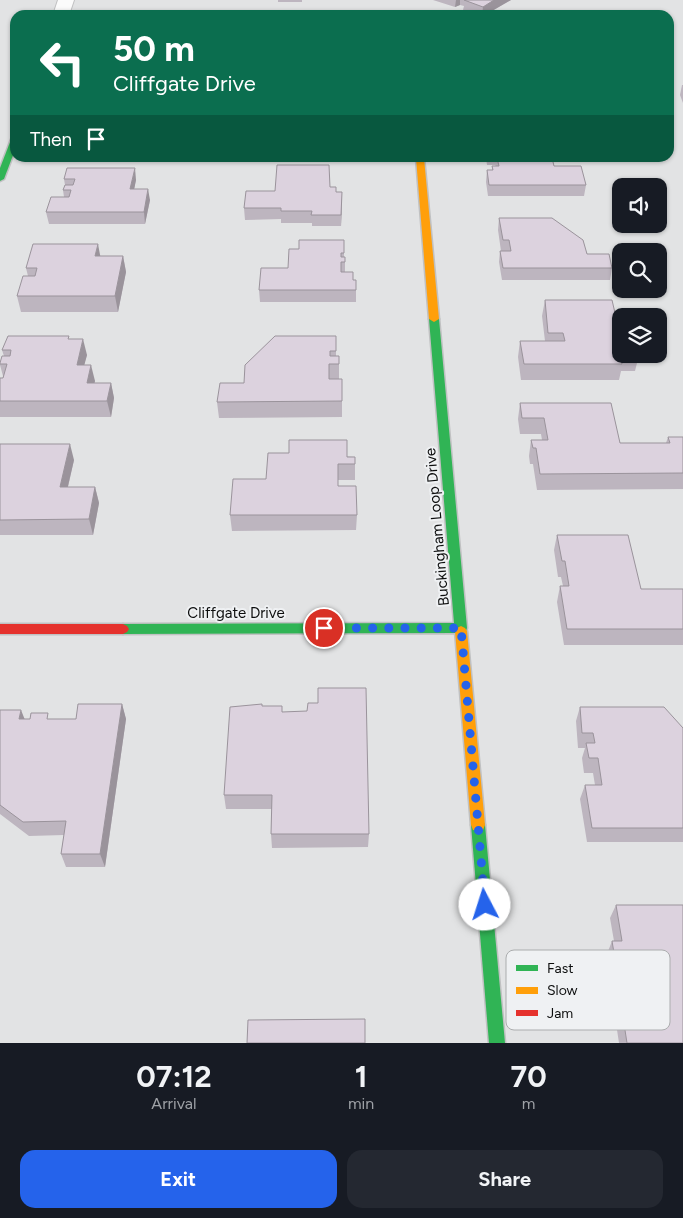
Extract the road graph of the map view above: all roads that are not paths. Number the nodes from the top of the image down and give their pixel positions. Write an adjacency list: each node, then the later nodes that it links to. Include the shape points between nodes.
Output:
1 (10, 152): 3 (street)
2 (420, 162): 4 (street, Buckingham Loop Drive)
3 (0, 179)
4 (461, 628): 5 (street, Cliffgate Drive); 6 (street, Buckingham Loop Drive)
5 (6, 629)
6 (497, 1043)

